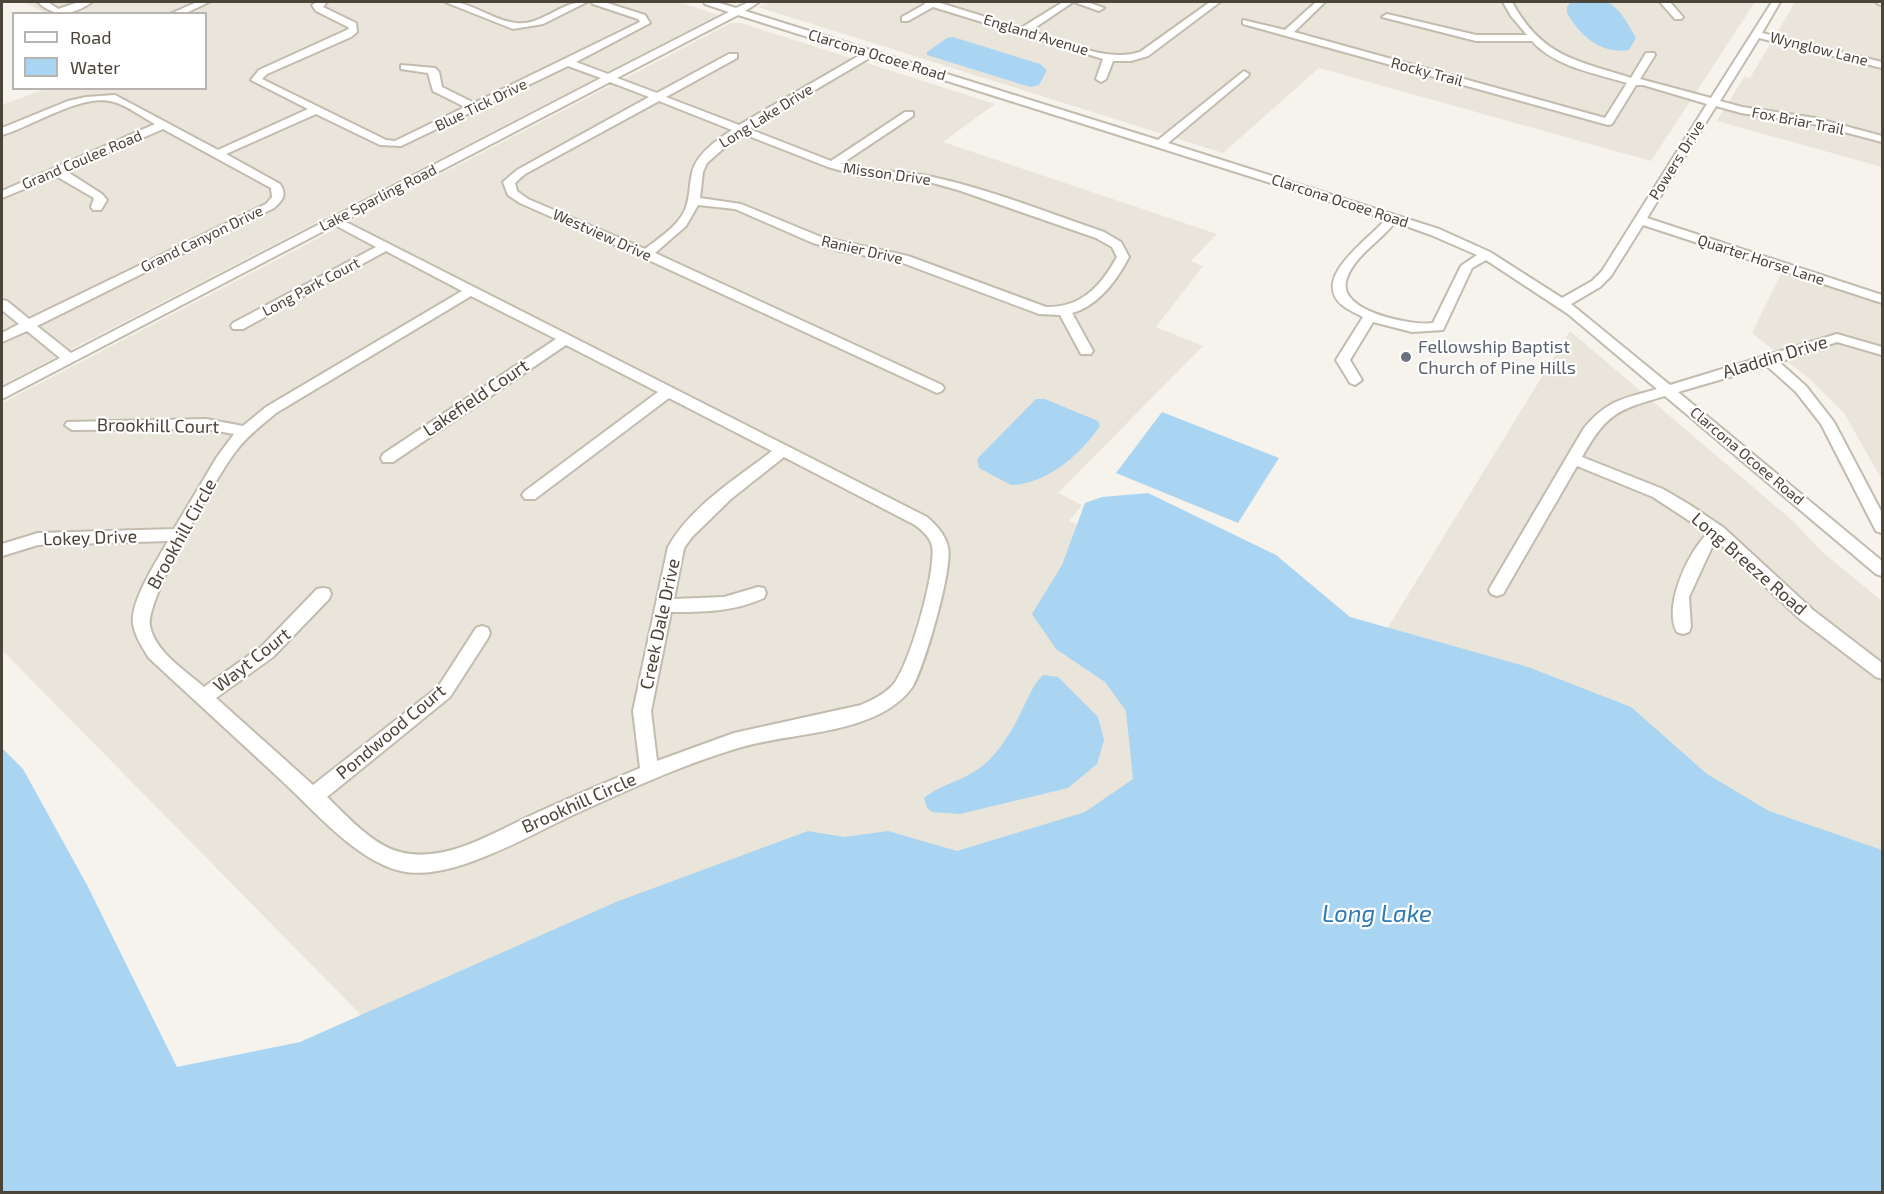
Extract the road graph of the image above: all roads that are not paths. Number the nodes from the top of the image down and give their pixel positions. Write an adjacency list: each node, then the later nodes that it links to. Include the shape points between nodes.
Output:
1 (59, 2): 18 (street)
2 (87, 2): 21 (street)
3 (204, 2): 22 (street)
4 (323, 2): 45 (street, Blue Tick Drive, via 319,9 353,25 354,30 262,72 256,80)
5 (450, 2): 6 (street, via 521,27)
6 (582, 2)
7 (596, 2): 35 (street, Blue Tick Drive, via 642,17 645,23)
8 (708, 2): 20 (street, Clarcona Ocoee Road)
9 (755, 2): 20 (street, Lake Sparling Road)
10 (930, 2): 25 (street); 27 (street, England Avenue)
11 (1069, 2): 27 (street)
12 (1079, 2): 19 (street)
13 (1215, 2): 34 (street, via 1144,54)
14 (1321, 2): 28 (street)
15 (1508, 2): 30 (street, Fox Briar Trail)
16 (1665, 2): 23 (street)
17 (1776, 2): 29 (street, Powers Drive)
18 (46, 3)
19 (1099, 8)
20 (737, 11): 31 (street, Clarcona Ocoee Road); 39 (street, Lake Sparling Road)
21 (61, 12)
22 (179, 12)
23 (1678, 16)
24 (1387, 17): 30 (street, via 1476,39)
25 (905, 19)
26 (1246, 22): 28 (street, Rocky Trail)
27 (1023, 31): 34 (street, England Avenue)
28 (1287, 33): 41 (street, Rocky Trail, via 1608,122)
29 (1756, 34): 36 (street, Wynglow Lane); 43 (street, Powers Drive)
30 (1535, 38): 41 (street, Fox Briar Trail, via 1545,50 1561,59)
31 (870, 53): 48 (street, Long Lake Drive); 51 (street, Clarcona Ocoee Road)
32 (1650, 55): 41 (street)
33 (733, 56): 42 (street, Westview Drive)
34 (1110, 58): 40 (street)
35 (568, 62): 39 (street, Misson Drive); 44 (street, Blue Tick Drive)
36 (1882, 65)
37 (405, 67): 44 (street, via 434,72 437,89)
38 (1244, 74): 51 (street)
39 (608, 78): 42 (street, Misson Drive); 59 (street, Lake Sparling Road)
40 (1101, 79)
41 (1633, 82): 43 (street, Fox Briar Trail, via 1683,99)
42 (656, 98): 48 (street, Misson Drive); 62 (street, Westview Drive, via 509,182 512,193 524,201)
43 (1713, 103): 50 (street, Fox Briar Trail, via 1815,121); 60 (street, Powers Drive)
44 (475, 108): 45 (street, Blue Tick Drive, via 398,144 384,143)
45 (315, 110): 52 (street)
46 (909, 114): 53 (street)
47 (164, 124): 49 (street, Grand Canyon Drive, via 115,98 103,97 79,101); 52 (street, Grand Canyon Drive); 54 (street, Grand Coulee Road)
48 (739, 130): 53 (street, Misson Drive); 56 (street, Long Lake Drive, via 699,166)
49 (2, 132)
50 (1882, 139)
51 (1160, 144): 58 (street, Clarcona Ocoee Road)
52 (218, 154): 70 (street, Grand Canyon Drive, via 276,186 278,198 270,206)
53 (832, 165): 68 (street, Misson Drive, via 860,173 962,187 1100,235 1117,245 1123,257 1117,270 1085,303)
54 (57, 171): 55 (street, Grand Coulee Road); 57 (street, via 98,196 101,201)
55 (2, 195)
56 (694, 201): 62 (street, Long Lake Drive, via 668,237); 68 (street, Ranier Drive, via 737,206 817,240 883,253 1024,304)
57 (97, 207)
58 (1388, 216): 63 (street, Clarcona Ocoee Road); 69 (street, via 1384,229 1339,276 1344,301)
59 (334, 220): 61 (street, Brookhill Circle); 76 (street, Lake Sparling Road)
60 (1640, 220): 65 (street, Quarter Horse Lane); 66 (street, Powers Drive, via 1607,273)
61 (385, 247): 64 (street, Brookhill Circle); 71 (street, Long Park Court)
62 (646, 254): 79 (street, Westview Drive)
63 (1486, 255): 66 (street, Clarcona Ocoee Road); 69 (street, via 1467,266 1438,327 1406,327)
64 (470, 291): 73 (street, Brookhill Circle); 84 (street, Brookhill Circle, via 271,410)
65 (1882, 299)
66 (1563, 303): 80 (street, Clarcona Ocoee Road)
67 (2, 304): 70 (street)
68 (1064, 312): 74 (street)
69 (1370, 316): 78 (street, via 1343,360)
70 (28, 326): 72 (street, Grand Canyon Drive); 76 (street)
71 (238, 326)
72 (2, 338)
73 (565, 339): 81 (street, Brookhill Circle); 86 (street, Lakefield Court)
74 (1086, 351)
75 (1882, 351): 77 (street, Aladdin Drive, via 1837,338)
76 (70, 359): 82 (street, Lake Sparling Road)
77 (1769, 361): 80 (street, Aladdin Drive); 89 (street, via 1801,389 1827,422)
78 (1355, 380)
79 (937, 388)
80 (1667, 389): 87 (street, Aladdin Drive, via 1624,402 1604,414); 93 (street, Clarcona Ocoee Road)
81 (668, 392): 85 (street, Brookhill Circle); 88 (street)
82 (2, 394)
83 (72, 425): 84 (street, Brookhill Court, via 206,424)
84 (244, 431): 91 (street, Brookhill Circle)
85 (782, 451): 97 (street, Creek Dale Drive, via 687,531 676,547); 102 (street, Brookhill Circle, via 933,530 941,545 941,559 912,672 897,693 871,710 743,738)
86 (388, 458)
87 (1573, 459): 90 (street, Long Breeze Road, via 1658,493); 94 (street, Aladdin Drive)
88 (530, 495)
89 (1882, 526)
90 (1718, 532): 98 (street, via 1706,544 1681,597); 100 (street, Long Breeze Road, via 1807,615)
91 (180, 535): 92 (street, Lokey Drive, via 38,539); 101 (street, Brookhill Circle, via 141,612 141,631 155,653)
92 (2, 550)
93 (1882, 570)
94 (1497, 590)
95 (758, 592): 97 (street, via 742,601 719,605)
96 (323, 594): 101 (street, Wayt Court, via 267,652)
97 (664, 605): 102 (street, Creek Dale Drive, via 642,711)
98 (1683, 627)
99 (482, 633): 103 (street, Pondwood Court, via 444,692)
100 (1882, 672)
101 (204, 697): 103 (street, Brookhill Circle)
102 (650, 772): 103 (street, Brookhill Circle, via 474,850 438,862 405,865 377,852)
103 (314, 796)

